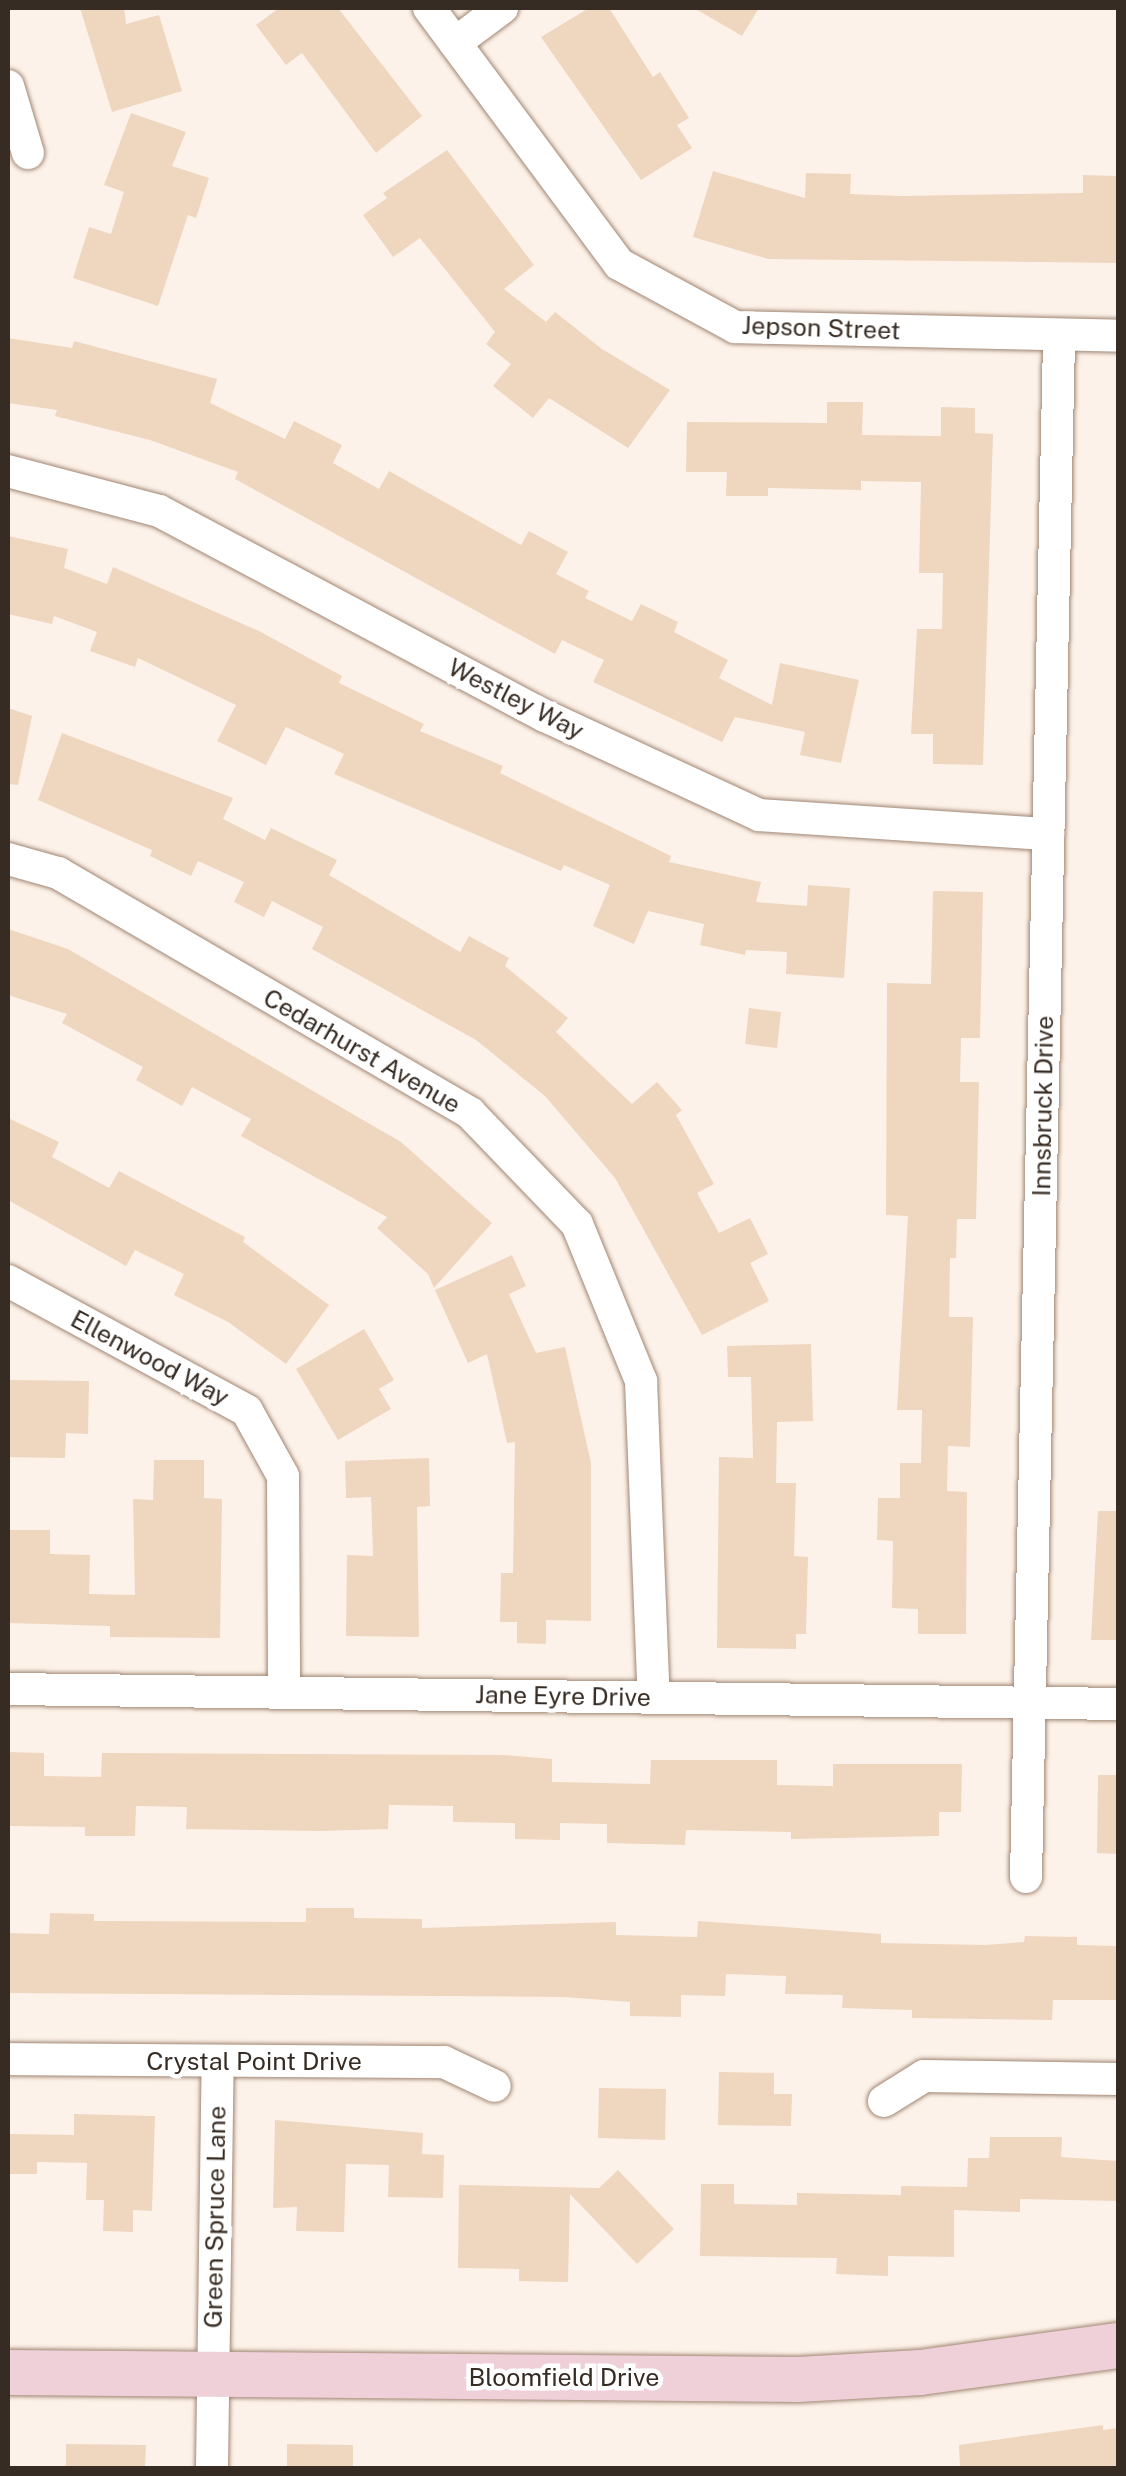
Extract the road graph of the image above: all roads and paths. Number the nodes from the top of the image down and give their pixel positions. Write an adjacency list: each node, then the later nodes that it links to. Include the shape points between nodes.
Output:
1 (429, 8): 3 (street, Jepson Street)
2 (502, 8): 3 (street)
3 (455, 43): 6 (street, Jepson Street, via 620,264 734,327)
4 (8, 86): 5 (street)
5 (28, 153)
6 (1059, 335): 7 (street, Jepson Street); 9 (street, Innsbruck Drive)
7 (1118, 336)
8 (8, 472): 9 (street, Westley Way, via 160,512 544,716 759,815)
9 (1048, 834): 15 (street, Innsbruck Drive)
10 (8, 859): 14 (street, Cedarhurst Avenue, via 58,873 470,1114 577,1224 641,1381)
11 (8, 1282): 13 (street, Ellenwood Way, via 247,1411 283,1476)
12 (8, 1689): 13 (street, Jane Eyre Drive)
13 (284, 1692): 14 (street, Jane Eyre Drive)
14 (654, 1698): 15 (street, Jane Eyre Drive)
15 (1030, 1703): 16 (street, Jane Eyre Drive); 17 (street, Innsbruck Drive)
16 (1118, 1704)
17 (1026, 1877)
18 (8, 2059): 19 (street, Crystal Point Drive)
19 (218, 2060): 21 (street, Crystal Point Drive, via 444,2062); 25 (street, Green Spruce Lane)
20 (1118, 2079): 22 (street, via 924,2076)
21 (495, 2086)
22 (884, 2101)
23 (1118, 2345): 25 (street, Bloomfield Drive, via 920,2372 798,2379)
24 (8, 2372): 25 (street, Bloomfield Drive)
25 (212, 2374): 26 (street, Green Spruce Lane)
26 (212, 2468)

